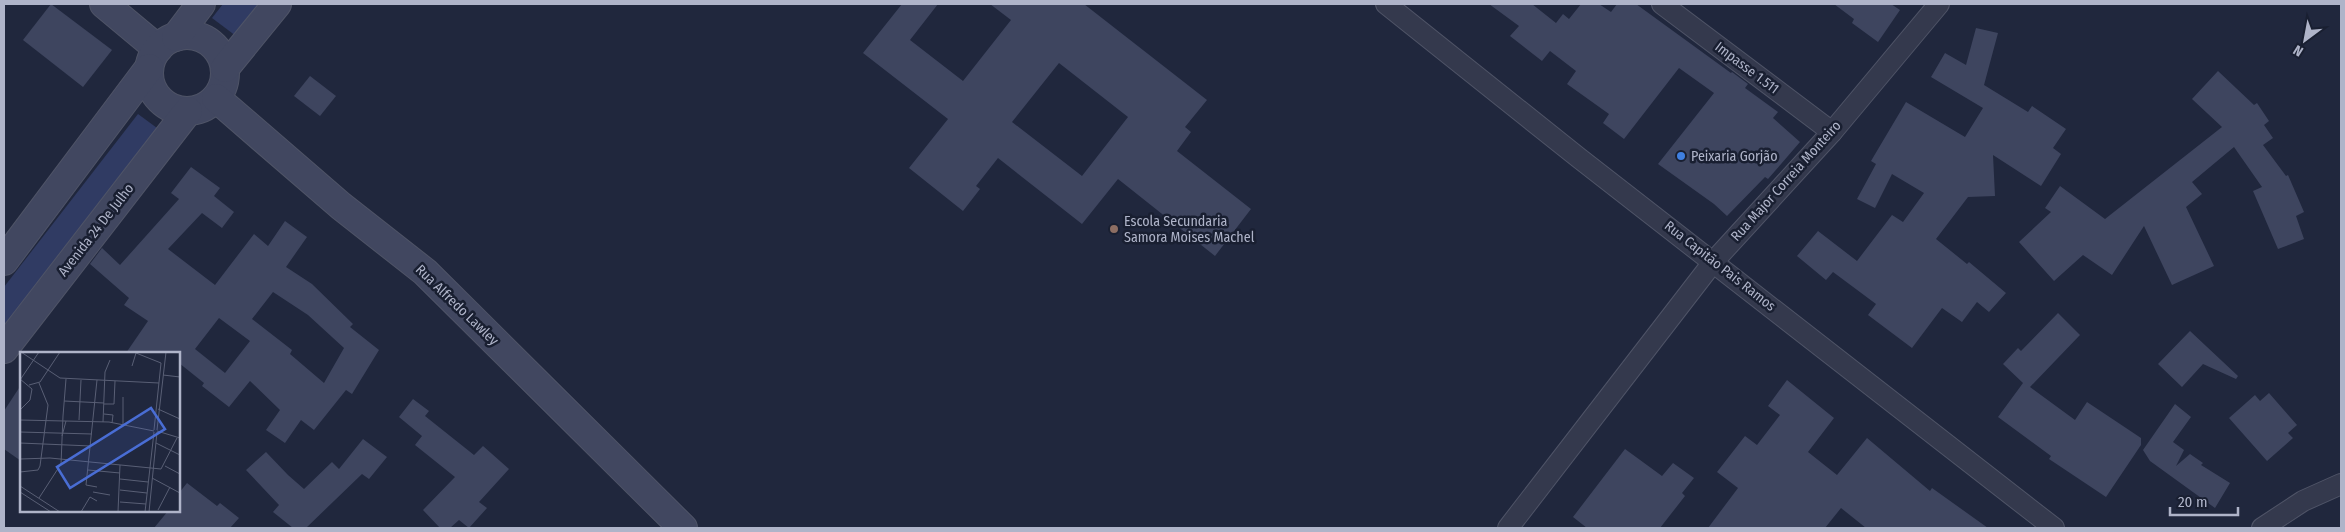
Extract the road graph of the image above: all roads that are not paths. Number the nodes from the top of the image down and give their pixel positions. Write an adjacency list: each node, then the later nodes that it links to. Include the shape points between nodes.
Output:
1 (104, 4): 7 (main road)
2 (201, 4): 7 (main road)
3 (277, 4): 8 (main road)
4 (1386, 4): 13 (street, Rua Capitão Pais Ramos)
5 (1662, 4): 11 (street, Impasse 1.511)
6 (1939, 4): 11 (street, Rua Major Correia Monteiro)
7 (161, 51): 8 (main road, via 186,35 207,41); 10 (main road, via 151,84 158,99 177,110); 12 (main road)
8 (225, 68): 9 (main road, via 222,89)
9 (216, 98): 10 (main road, via 208,105); 16 (main road, Rua Alfredo Lawley, via 341,206 425,272)
10 (188, 112): 14 (main road, Avenida 24 De Julho)
11 (1832, 132): 13 (street, Rua Major Correia Monteiro)
12 (4, 261)
13 (1714, 261): 17 (street, Rua Major Correia Monteiro); 18 (street, Rua Capitão Pais Ramos)
14 (4, 350)
15 (2341, 484): 19 (street, via 2303,501)
16 (683, 528)
17 (1508, 528)
18 (2054, 528)
19 (2262, 528)

